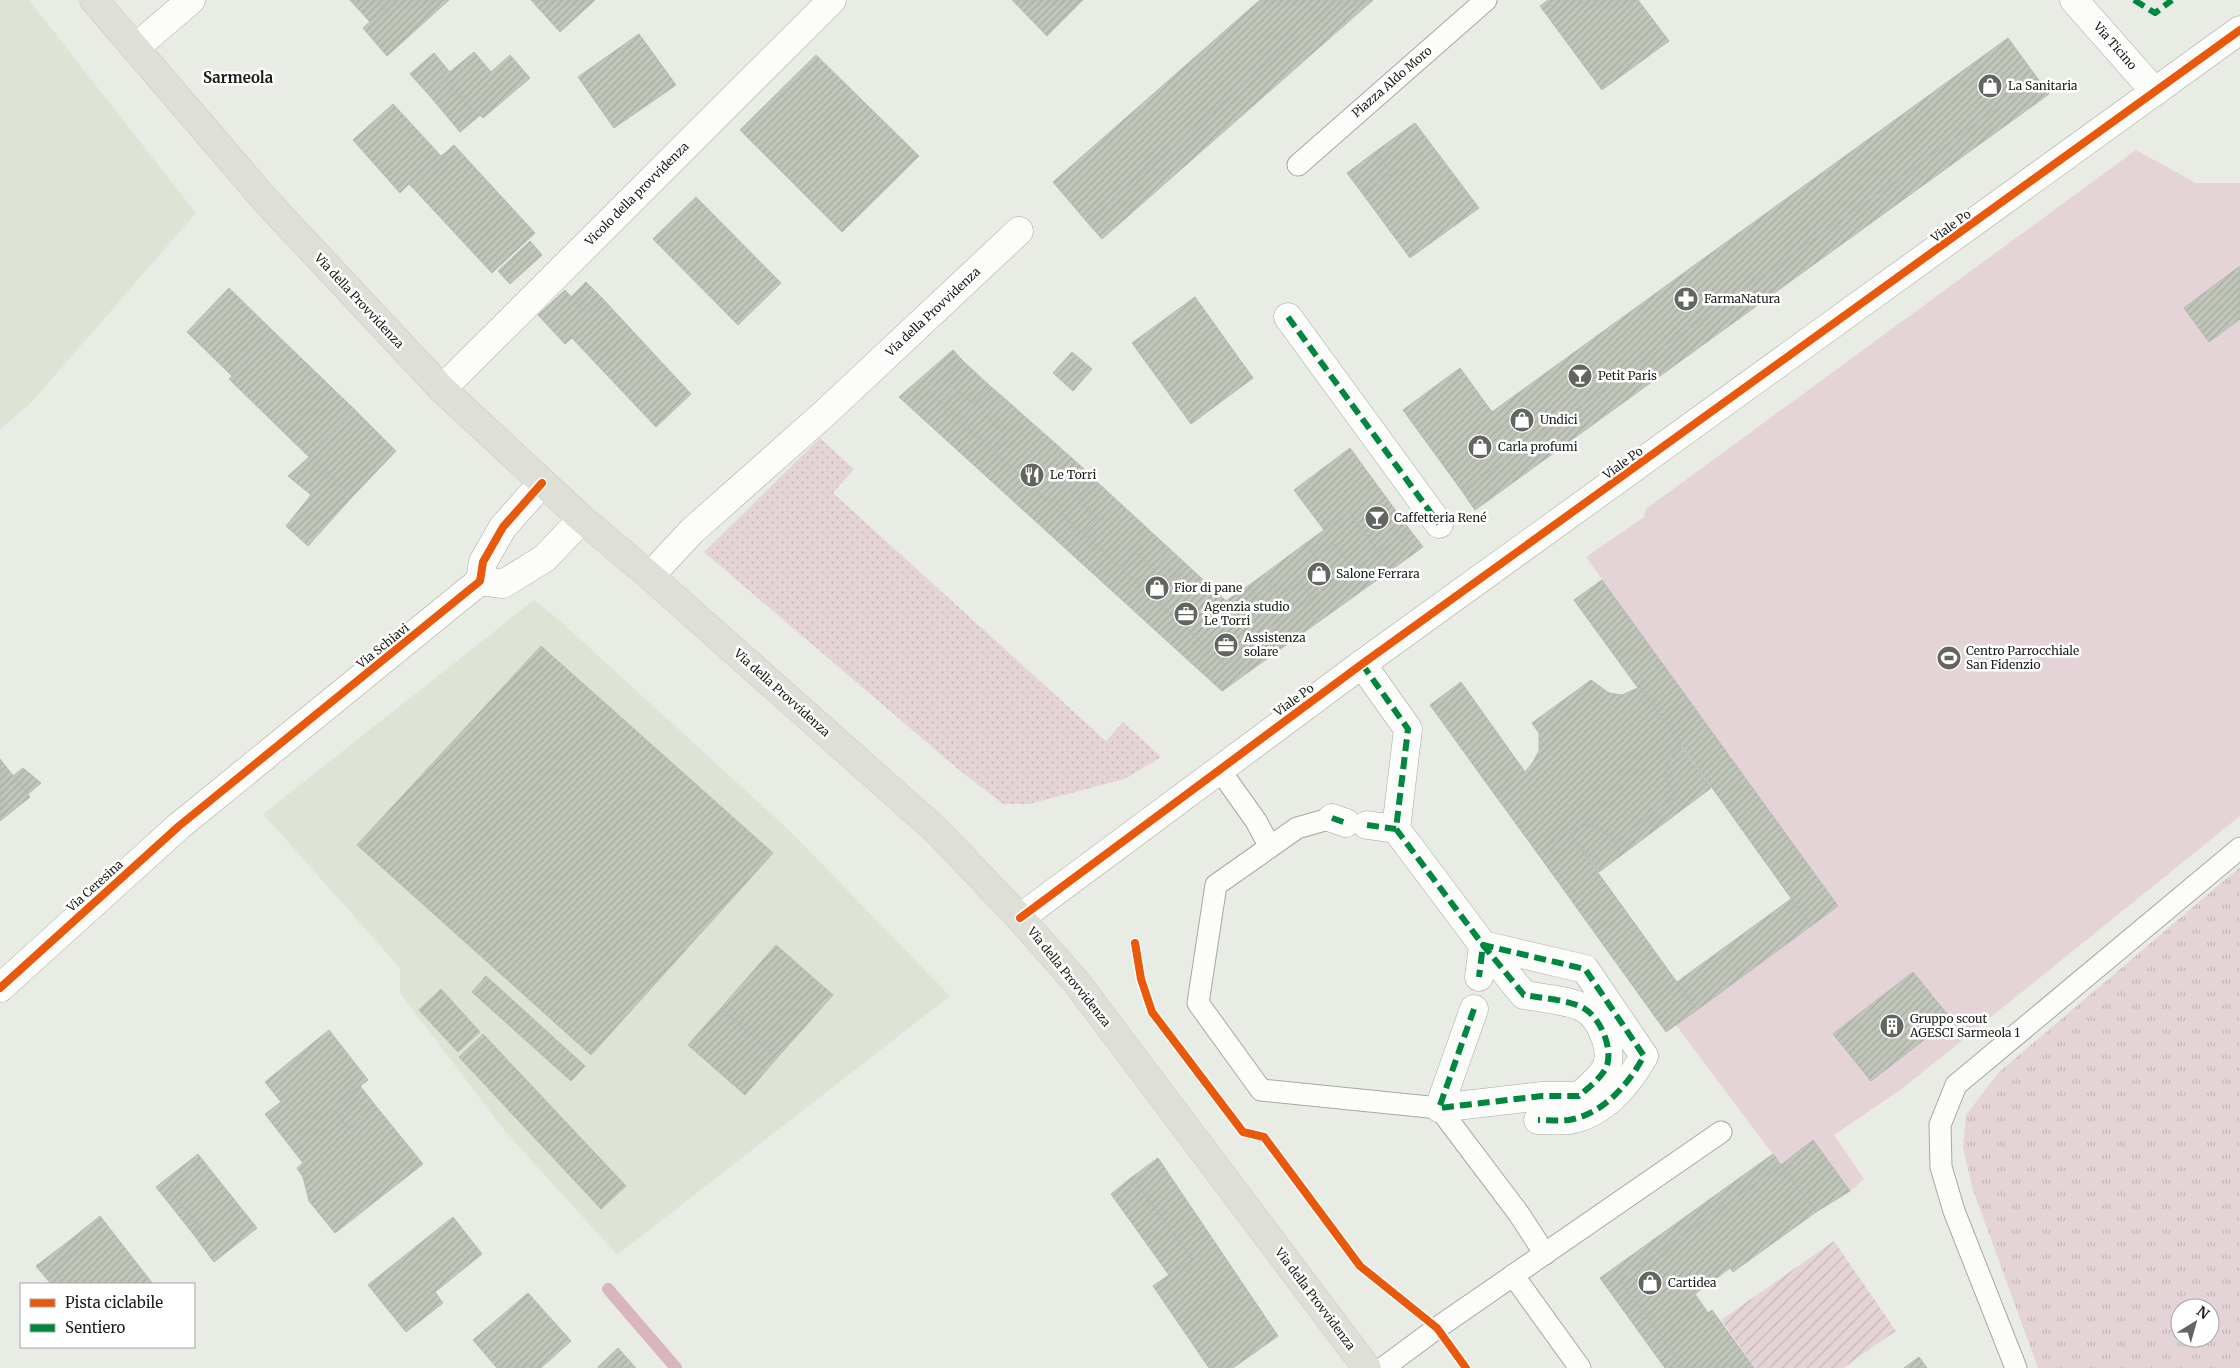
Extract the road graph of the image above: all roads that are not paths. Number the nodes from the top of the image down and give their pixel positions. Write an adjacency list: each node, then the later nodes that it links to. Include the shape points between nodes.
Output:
1 (94, 0): 7 (main road, Via della Provvidenza)
2 (191, 0): 7 (street)
3 (832, 0): 12 (street, Vicolo della provvidenza)
4 (1486, 0): 9 (lane, Piazza Aldo Moro)
5 (2074, 0): 8 (street, Via Ticino)
6 (2240, 30): 8 (street, Viale Po)
7 (136, 48): 12 (main road, Via della Provvidenza, via 267,202)
8 (2155, 92): 18 (street, Viale Po)
9 (1298, 164)
10 (1019, 231): 16 (street, Via della Provvidenza, via 825,413 692,531)
11 (1288, 317): 15 (street)
12 (442, 389): 13 (main road, Via della Provvidenza)
13 (542, 483): 14 (main road, Via della Provvidenza); 17 (street, via 504,527 483,562)
14 (582, 519): 16 (main road, Via della Provvidenza); 17 (street, via 545,558 503,584)
15 (1439, 524)
16 (650, 576): 25 (main road, Via della Provvidenza, via 936,830)
17 (480, 581): 20 (street, Via Schiavi)
18 (1362, 664): 19 (street, Viale Po); 22 (street, via 1408,729)
19 (1219, 769): 23 (lane); 25 (street, Viale Po)
20 (207, 802): 28 (street, Via Ceresina)
21 (1348, 822): 22 (street); 23 (lane, via 1297,828)
22 (1396, 829): 26 (street)
23 (1270, 846): 30 (lane, via 1216,885 1198,1002 1261,1090)
24 (2240, 848): 38 (lane, via 1956,1085 1940,1125 1941,1167 1954,1211)
25 (1020, 918): 35 (main road, Via della Provvidenza, via 1077,983)
26 (1483, 945): 27 (street); 30 (street, via 1524,995 1586,1009 1603,1029 1608,1047 1606,1067 1579,1096 1542,1096); 31 (street, via 1585,969 1644,1056 1631,1078 1599,1109 1569,1120)
27 (1479, 978)
28 (0, 988)
29 (1474, 1009): 30 (street)
30 (1439, 1108): 33 (lane)
31 (1538, 1120)
32 (1721, 1132): 33 (lane)
33 (1545, 1254): 34 (lane)
34 (1513, 1275): 36 (lane); 37 (lane)
35 (1367, 1368)
36 (1383, 1368)
37 (1580, 1368)
38 (2016, 1368)

